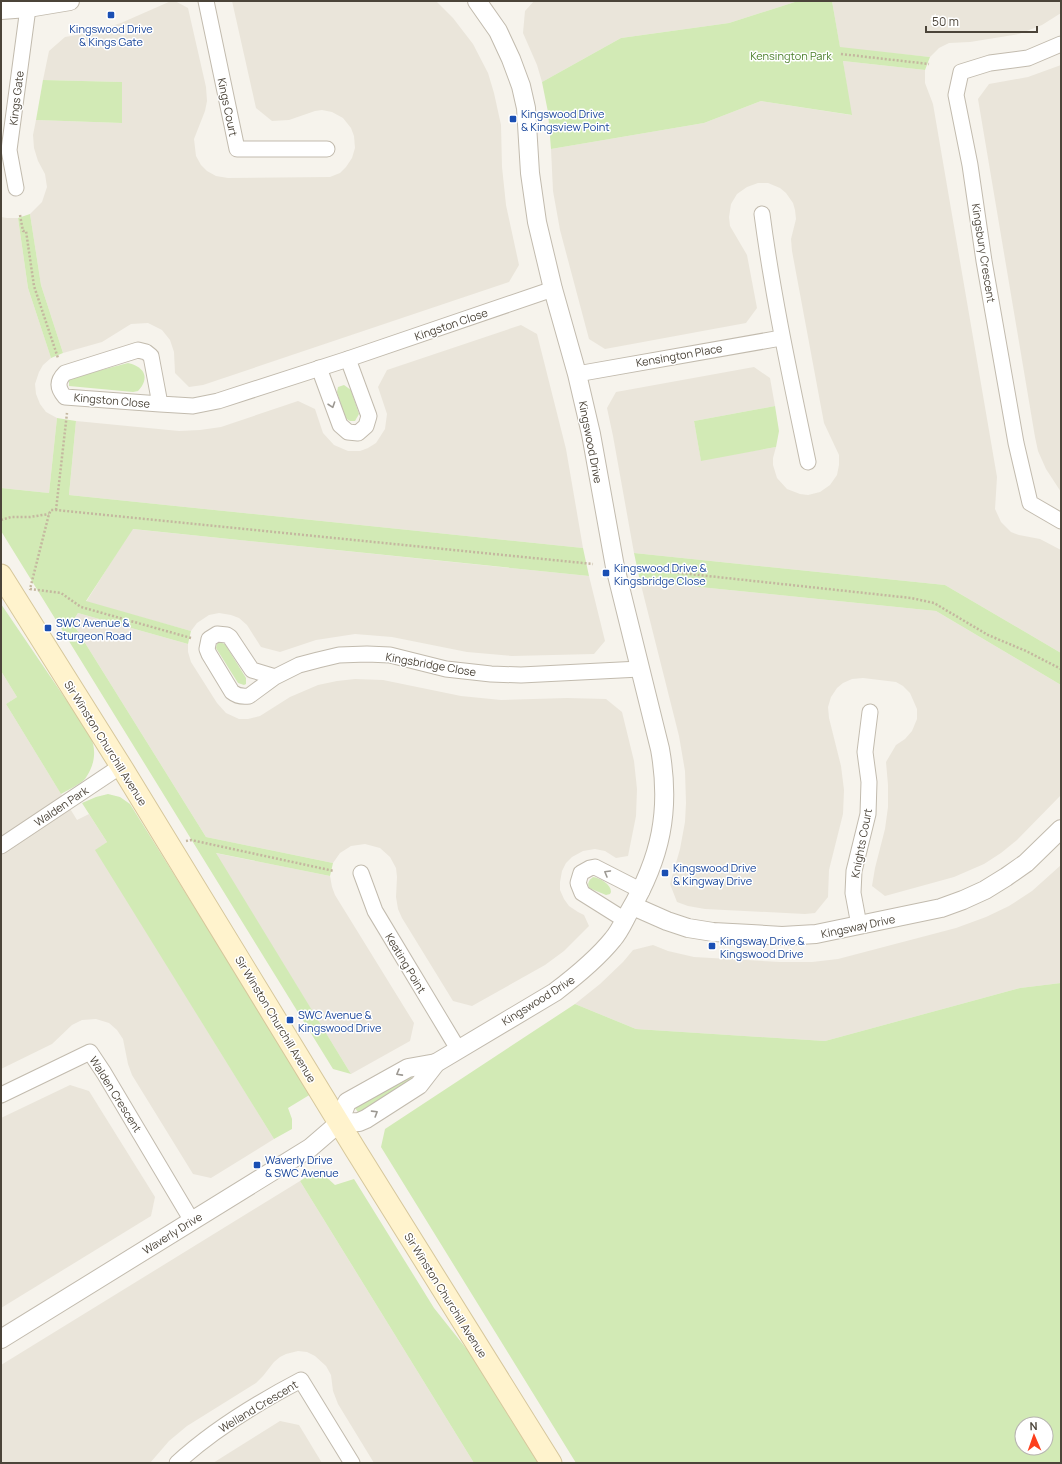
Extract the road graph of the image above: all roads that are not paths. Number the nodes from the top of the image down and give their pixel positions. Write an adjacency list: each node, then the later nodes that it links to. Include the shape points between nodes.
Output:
1 (70, 1): 4 (street)
2 (206, 1): 8 (street, Kings Court, via 237,149)
3 (484, 2): 11 (street, Kingswood Drive, via 521,86 526,108 533,200)
4 (50, 3): 5 (street)
5 (22, 4): 6 (street); 9 (street, Kings Gate, via 9,150)
6 (1, 10)
7 (1061, 44): 18 (street, Kingsbury Crescent, via 1028,58 990,63 961,72 956,95 1016,443 1030,503)
8 (327, 149)
9 (16, 188)
10 (762, 214): 12 (street)
11 (553, 289): 13 (street, Kingston Close); 15 (street, Kingswood Drive)
12 (781, 338): 15 (street, Kensington Place); 17 (street)
13 (348, 359): 14 (street, Kingston Close); 14 (street, one-way to 13, via 340,425 348,432 358,433 366,426 369,416)
14 (320, 368): 16 (street, Kingston Close, via 218,401 193,406)
15 (577, 374): 20 (street, Kingswood Drive, via 591,434 615,567)
16 (160, 404): 16 (street, Kingston Close, via 64,396 58,385 65,373 138,350 151,356)
17 (808, 462)
18 (1061, 521)
19 (1, 575): 23 (main road, Sir Winston Churchill Avenue)
20 (640, 669): 21 (street, Kingsbridge Close, via 521,675 491,674 446,669 390,655 367,654 339,655 318,660 299,665); 27 (street, Kingswood Drive, via 660,748 665,791 659,845)
21 (275, 677): 21 (street, Kingsbridge Close, via 249,696 236,695 209,654 209,639 217,634 227,634 252,670)
22 (870, 712): 28 (street, Knights Court, via 865,752 869,782 868,814 853,878)
23 (121, 766): 25 (street, Walden Park); 32 (main road, Sir Winston Churchill Avenue)
24 (1061, 829): 28 (street, Kingsway Drive, via 1026,863 985,890 941,908)
25 (1, 846)
26 (361, 873): 29 (street, Keating Point, via 375,911)
27 (633, 906): 28 (street, Kingsway Drive, via 674,924 713,932 809,935); 29 (street, Kingswood Drive, via 615,937 573,978 555,992)
28 (858, 925)
29 (458, 1049): 30 (street, Kingswood Drive)
30 (436, 1063): 32 (street, Kingswood Drive, one-way to 30, via 359,1122 366,1119 419,1085); 32 (street, Kingswood Drive, one-way to 32, via 408,1068 346,1102)
31 (1, 1095): 33 (street, Walden Crescent, via 90,1052)
32 (339, 1122): 33 (street, Waverly Drive, via 310,1148); 37 (main road, Sir Winston Churchill Avenue)
33 (192, 1221): 34 (street, Waverly Drive)
34 (1, 1338)
35 (177, 1463): 36 (street, Welland Crescent, via 216,1430 301,1380)
36 (352, 1463)
37 (551, 1463)

